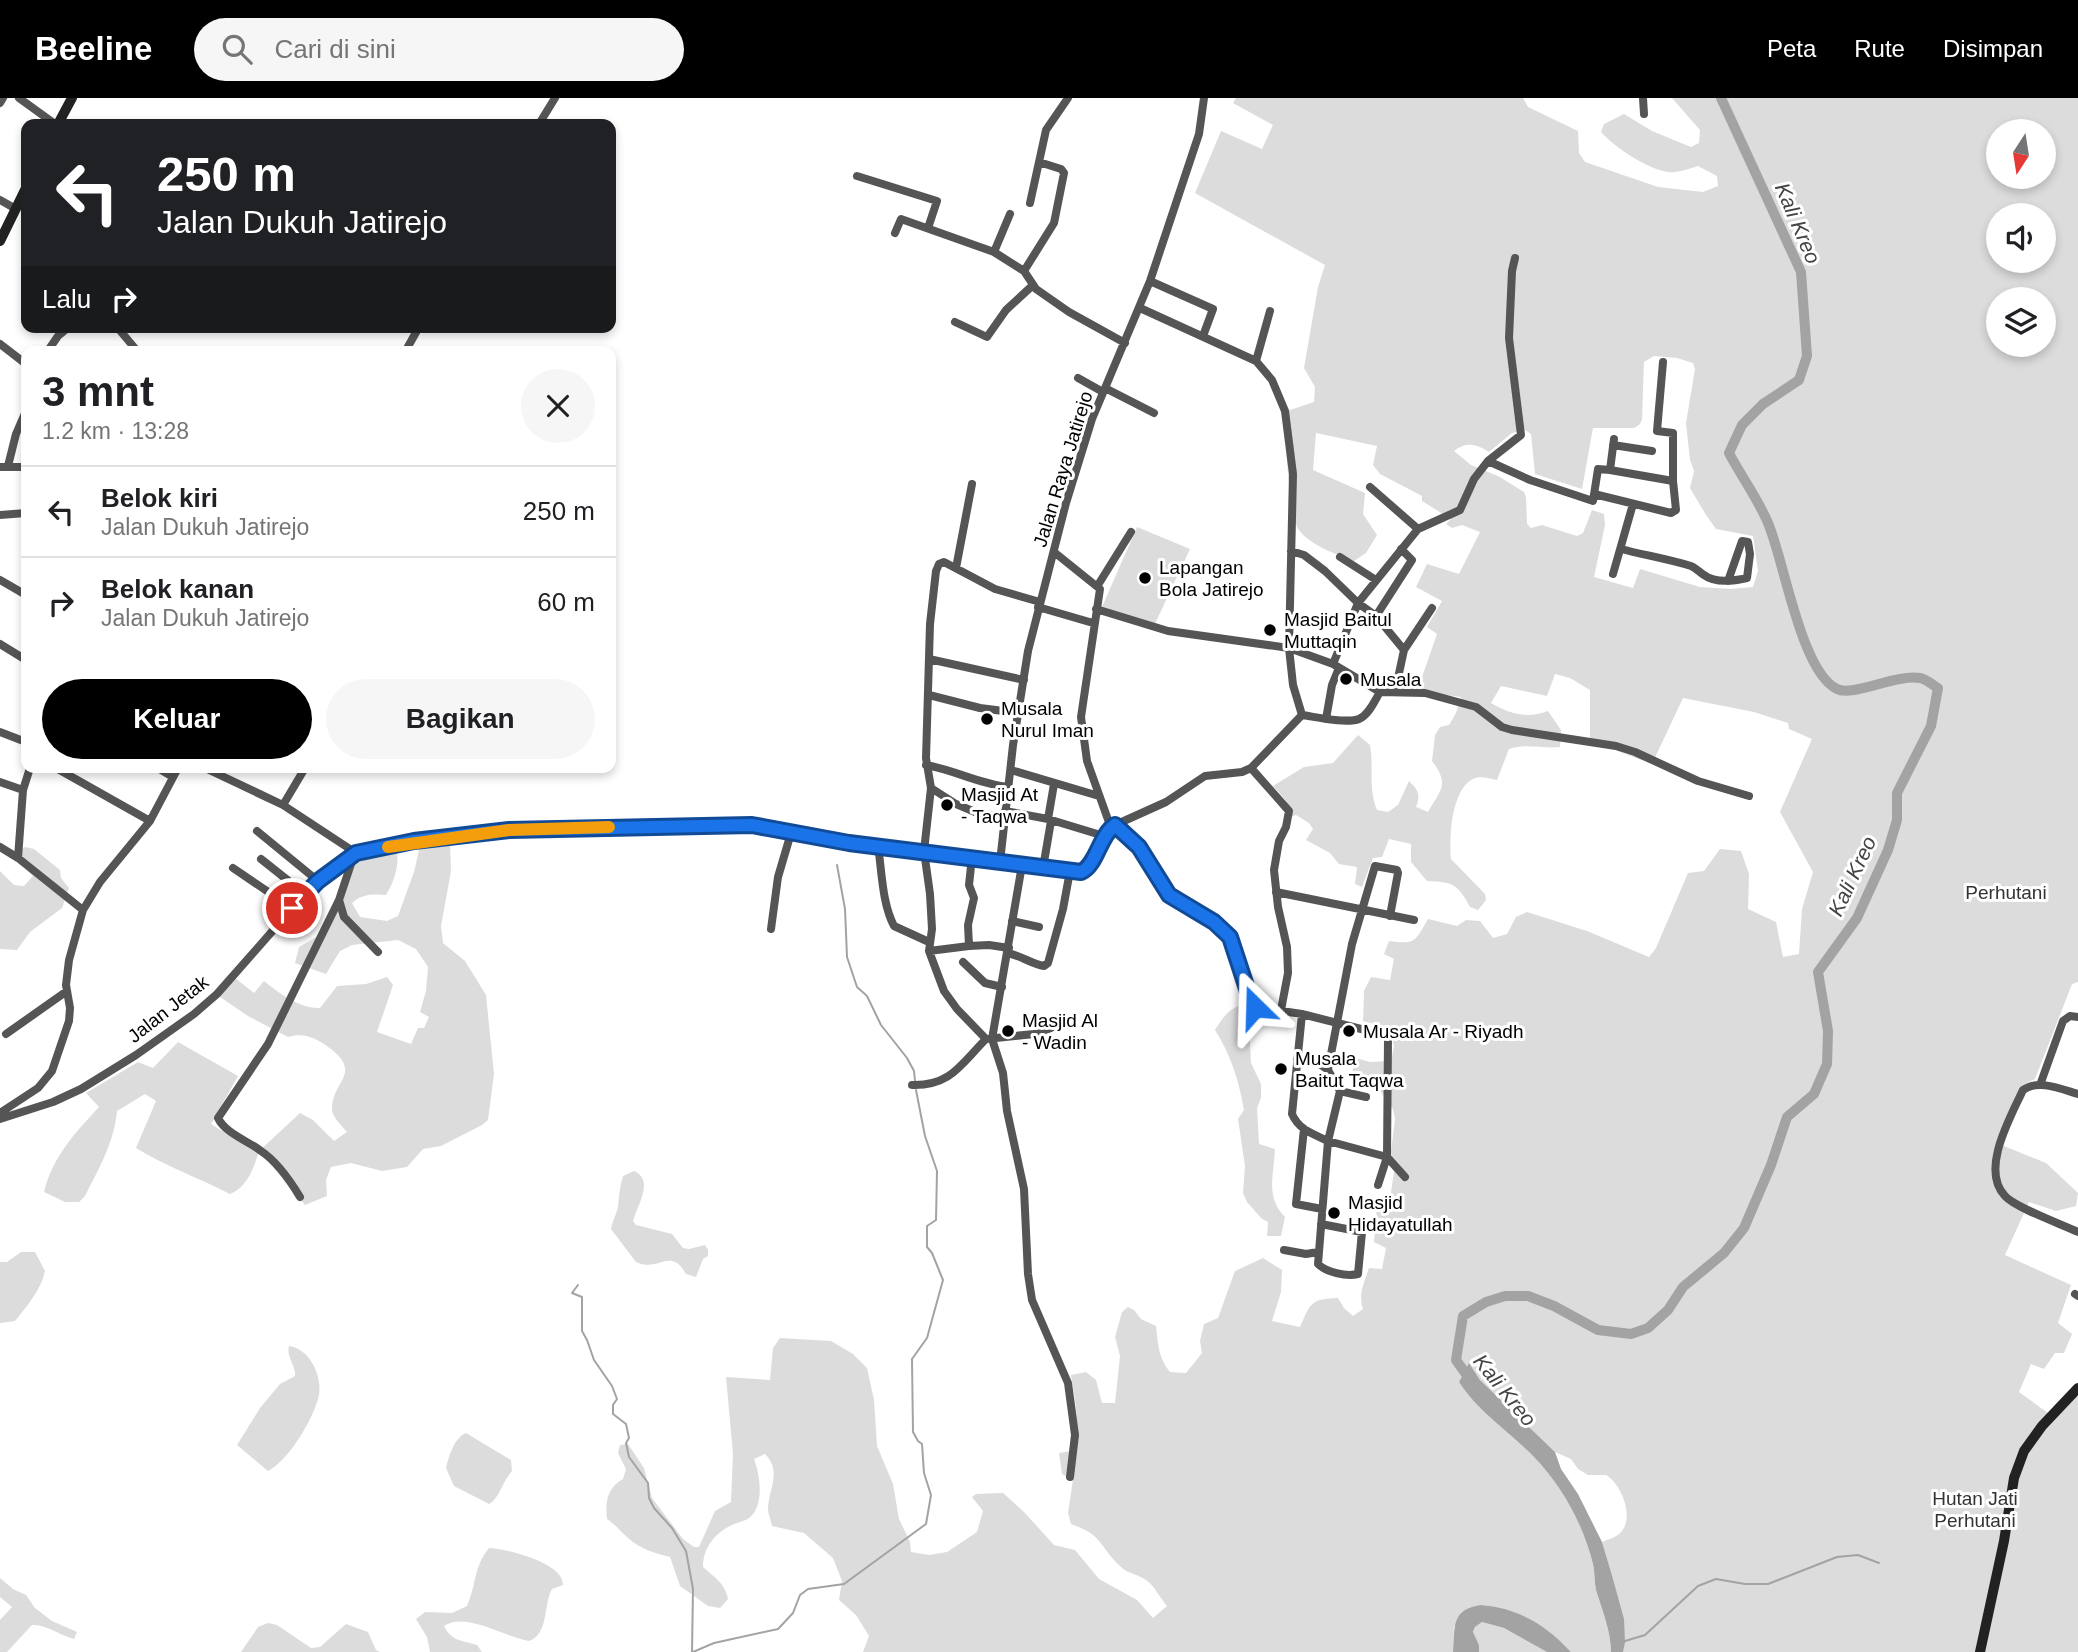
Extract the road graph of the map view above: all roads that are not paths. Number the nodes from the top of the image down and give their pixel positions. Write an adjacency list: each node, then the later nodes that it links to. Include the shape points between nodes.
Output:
1 (3, 98): 8 (street)
2 (19, 98): 10 (street)
3 (72, 98): 11 (main road)
4 (555, 98): 12 (street)
5 (1068, 98): 13 (street, via 1046,130)
6 (1204, 98): 26 (street, Jalan Raya Jatirejo, via 1199,134)
7 (1643, 98): 9 (street)
8 (0, 103)
9 (1644, 114)
10 (49, 119)
11 (59, 119)
12 (542, 119)
13 (1039, 162): 17 (street); 25 (street, via 1064,173 1054,223)
14 (857, 176): 20 (street, via 937,201)
15 (21, 198): 18 (main road)
16 (0, 201): 18 (street)
17 (1030, 203)
18 (16, 209): 22 (main road)
19 (1010, 214): 23 (street)
20 (928, 228): 21 (street, via 901,219); 23 (street)
21 (895, 233)
22 (0, 241)
23 (994, 252): 25 (street)
24 (1515, 258): 44 (street, via 1509,338 1521,435)
25 (1024, 271): 27 (street)
26 (1150, 281): 28 (street, Jalan Raya Jatirejo); 32 (street, via 1213,309)
27 (1032, 286): 30 (street, via 986,337); 33 (street)
28 (1140, 308): 32 (street); 33 (street, Jalan Raya Jatirejo)
29 (1270, 311): 37 (street)
30 (955, 322)
31 (63, 333): 35 (street)
32 (1203, 336): 37 (street)
33 (1125, 342): 40 (street, Jalan Raya Jatirejo)
34 (0, 344): 36 (street)
35 (50, 346)
36 (21, 359)
37 (1256, 361): 58 (street, via 1272,380 1285,411 1293,474)
38 (1662, 362): 47 (street, via 1657,431 1674,433)
39 (1078, 378): 40 (street)
40 (1104, 390): 41 (street); 59 (street, Jalan Raya Jatirejo, via 1079,458)
41 (1154, 413)
42 (21, 422): 45 (street)
43 (1652, 451): 46 (street, via 1614,442)
44 (1488, 461): 50 (street, via 1590,501); 54 (street, via 1470,485 1460,510)
45 (4, 467)
46 (1610, 470): 47 (street); 50 (street, via 1598,469)
47 (1673, 481): 51 (street, via 1676,510 1671,513)
48 (972, 484): 61 (street)
49 (1370, 487): 54 (street)
50 (1594, 494): 51 (street)
51 (1633, 503): 57 (street)
52 (21, 513): 53 (street)
53 (0, 515)
54 (1418, 529): 56 (street)
55 (1130, 532): 66 (street)
56 (1401, 549): 64 (street); 72 (street, via 1412,560)
57 (1621, 549): 62 (street); 65 (street, via 1694,566 1709,578)
58 (1291, 551): 68 (street, via 1325,571); 75 (street)
59 (1054, 552): 66 (street); 69 (street, Jalan Raya Jatirejo)
60 (1340, 556): 64 (street)
61 (956, 568): 69 (street, via 995,589); 78 (street, via 944,562 936,571)
62 (1614, 574)
63 (0, 580): 67 (street)
64 (1376, 580): 68 (street)
65 (1728, 580): 65 (street, via 1742,541 1748,542 1747,578)
66 (1098, 585): 71 (street)
67 (21, 592)
68 (1358, 603): 72 (street); 79 (street)
69 (1039, 604): 73 (street); 80 (street, Jalan Raya Jatirejo)
70 (1432, 608): 76 (street)
71 (1096, 610): 73 (street); 75 (street, via 1168,631)
72 (1376, 616): 76 (street)
73 (1093, 623): 102 (street, via 1081,717)
74 (0, 644): 77 (street)
75 (1289, 648): 79 (street); 85 (street)
76 (1404, 650): 82 (street)
77 (21, 657)
78 (929, 659): 80 (street); 83 (street)
79 (1336, 666): 81 (street); 86 (street)
80 (1024, 680): 84 (street, Jalan Raya Jatirejo)
81 (1380, 692): 82 (street); 86 (street, via 1358,720)
82 (1395, 692): 103 (street, via 1425,693 1476,707 1513,730 1616,746 1698,781)
83 (929, 695): 84 (street); 89 (street)
84 (1019, 713): 91 (street, Jalan Raya Jatirejo)
85 (1302, 715): 86 (street); 90 (street)
86 (1326, 719)
87 (0, 732): 88 (street)
88 (21, 740)
89 (926, 765): 99 (street); 100 (street)
90 (1251, 768): 108 (street, via 1205,776); 124 (street, via 1289,811 1274,870)
91 (1011, 770): 98 (street); 100 (street, Jalan Raya Jatirejo)
92 (28, 773): 101 (street)
93 (65, 773): 107 (street)
94 (176, 773): 107 (street)
95 (216, 773): 104 (street)
96 (302, 773): 104 (street)
97 (0, 782): 101 (street)
98 (1054, 784): 102 (street); 106 (street)
99 (931, 788): 105 (street, via 965,808); 113 (street)
100 (1008, 788): 105 (street, Jalan Raya Jatirejo)
101 (23, 790): 115 (street)
102 (1098, 796): 108 (street)
103 (1749, 796)
104 (283, 805): 114 (street)
105 (1005, 815): 106 (street); 118 (street, Jalan Raya Jatirejo)
106 (1049, 820): 108 (street); 121 (street)
107 (150, 821): 129 (street)
108 (1110, 830): 122 (street, via 1087,869); 142 (street, via 1139,847 1169,895 1230,937 1252,1004)
109 (257, 831): 123 (street)
110 (790, 833): 111 (street); 114 (street, via 752,825 509,830); 134 (street)
111 (878, 846): 113 (street); 135 (street, via 894,926)
112 (0, 847): 115 (street)
113 (924, 851): 116 (street); 135 (street, via 932,932)
114 (356, 853): 123 (street, Jalan Jetak); 126 (street)
115 (18, 856): 129 (street)
116 (972, 858): 118 (street); 136 (street)
117 (261, 859): 125 (street)
118 (1000, 862): 119 (street)
119 (1022, 864): 121 (street); 132 (street)
120 (233, 868): 127 (street)
121 (1043, 868): 122 (street)
122 (1070, 870): 137 (street, via 1048,963 1040,966)
123 (318, 881): 125 (street, Jalan Jetak)
124 (1276, 892): 128 (street); 142 (street, via 1287,947)
125 (304, 894): 127 (street, Jalan Jetak)
126 (338, 900): 138 (street, via 344,917); 163 (street, via 268,1044 218,1118 263,1152)
127 (292, 908): 157 (street, Jalan Jetak, via 194,1014 81,1089)
128 (1363, 909): 130 (street); 130 (street, via 1374,867 1397,870); 145 (street)
129 (83, 910): 141 (street, via 69,960)
130 (1391, 916): 131 (street)
131 (1414, 920)
132 (1012, 922): 133 (street); 137 (street)
133 (1039, 927)
134 (771, 929)
135 (929, 946): 136 (street); 148 (street, via 944,991)
136 (969, 946): 137 (street, via 989,945)
137 (1008, 951): 140 (street)
138 (378, 952)
139 (963, 962): 140 (street, via 985,983)
140 (1002, 987): 148 (street)
141 (67, 991): 147 (street); 156 (street, via 69,1021 52,1071 38,1088)
142 (1282, 1010): 143 (street)
143 (1302, 1014): 145 (street); 149 (street)
144 (2078, 1017): 152 (street, via 2063,1021)
145 (1336, 1022): 150 (street); 160 (street, via 1381,1033 1388,1039)
146 (1051, 1028): 148 (street)
147 (6, 1034)
148 (989, 1039): 151 (street, via 954,1074); 170 (street, via 1003,1073 1024,1189 1032,1300 1068,1383 1075,1436)
149 (1297, 1059): 150 (street, via 1317,1062); 158 (street, via 1292,1114)
150 (1328, 1070): 153 (street)
151 (915, 1085)
152 (2037, 1085): 154 (street); 166 (street, via 2023,1090 1998,1144 1997,1181 2007,1198)
153 (1340, 1091): 155 (street); 159 (street)
154 (2078, 1094)
155 (1366, 1097)
156 (0, 1113)
157 (0, 1119)
158 (1304, 1129): 159 (street); 164 (street, via 1296,1204)
159 (1328, 1141): 160 (street); 164 (street)
160 (1387, 1157): 161 (street); 162 (street)
161 (1405, 1177)
162 (1378, 1185)
163 (300, 1197)
164 (1322, 1209): 165 (street)
165 (1321, 1224): 168 (street); 168 (street, via 1362,1232 1359,1273 1323,1268 1318,1264)
166 (2078, 1232)
167 (1284, 1250): 168 (street)
168 (1318, 1252)
169 (2078, 1388): 171 (main road, via 2024,1451 2014,1478)
170 (1070, 1477)
171 (1980, 1652)

